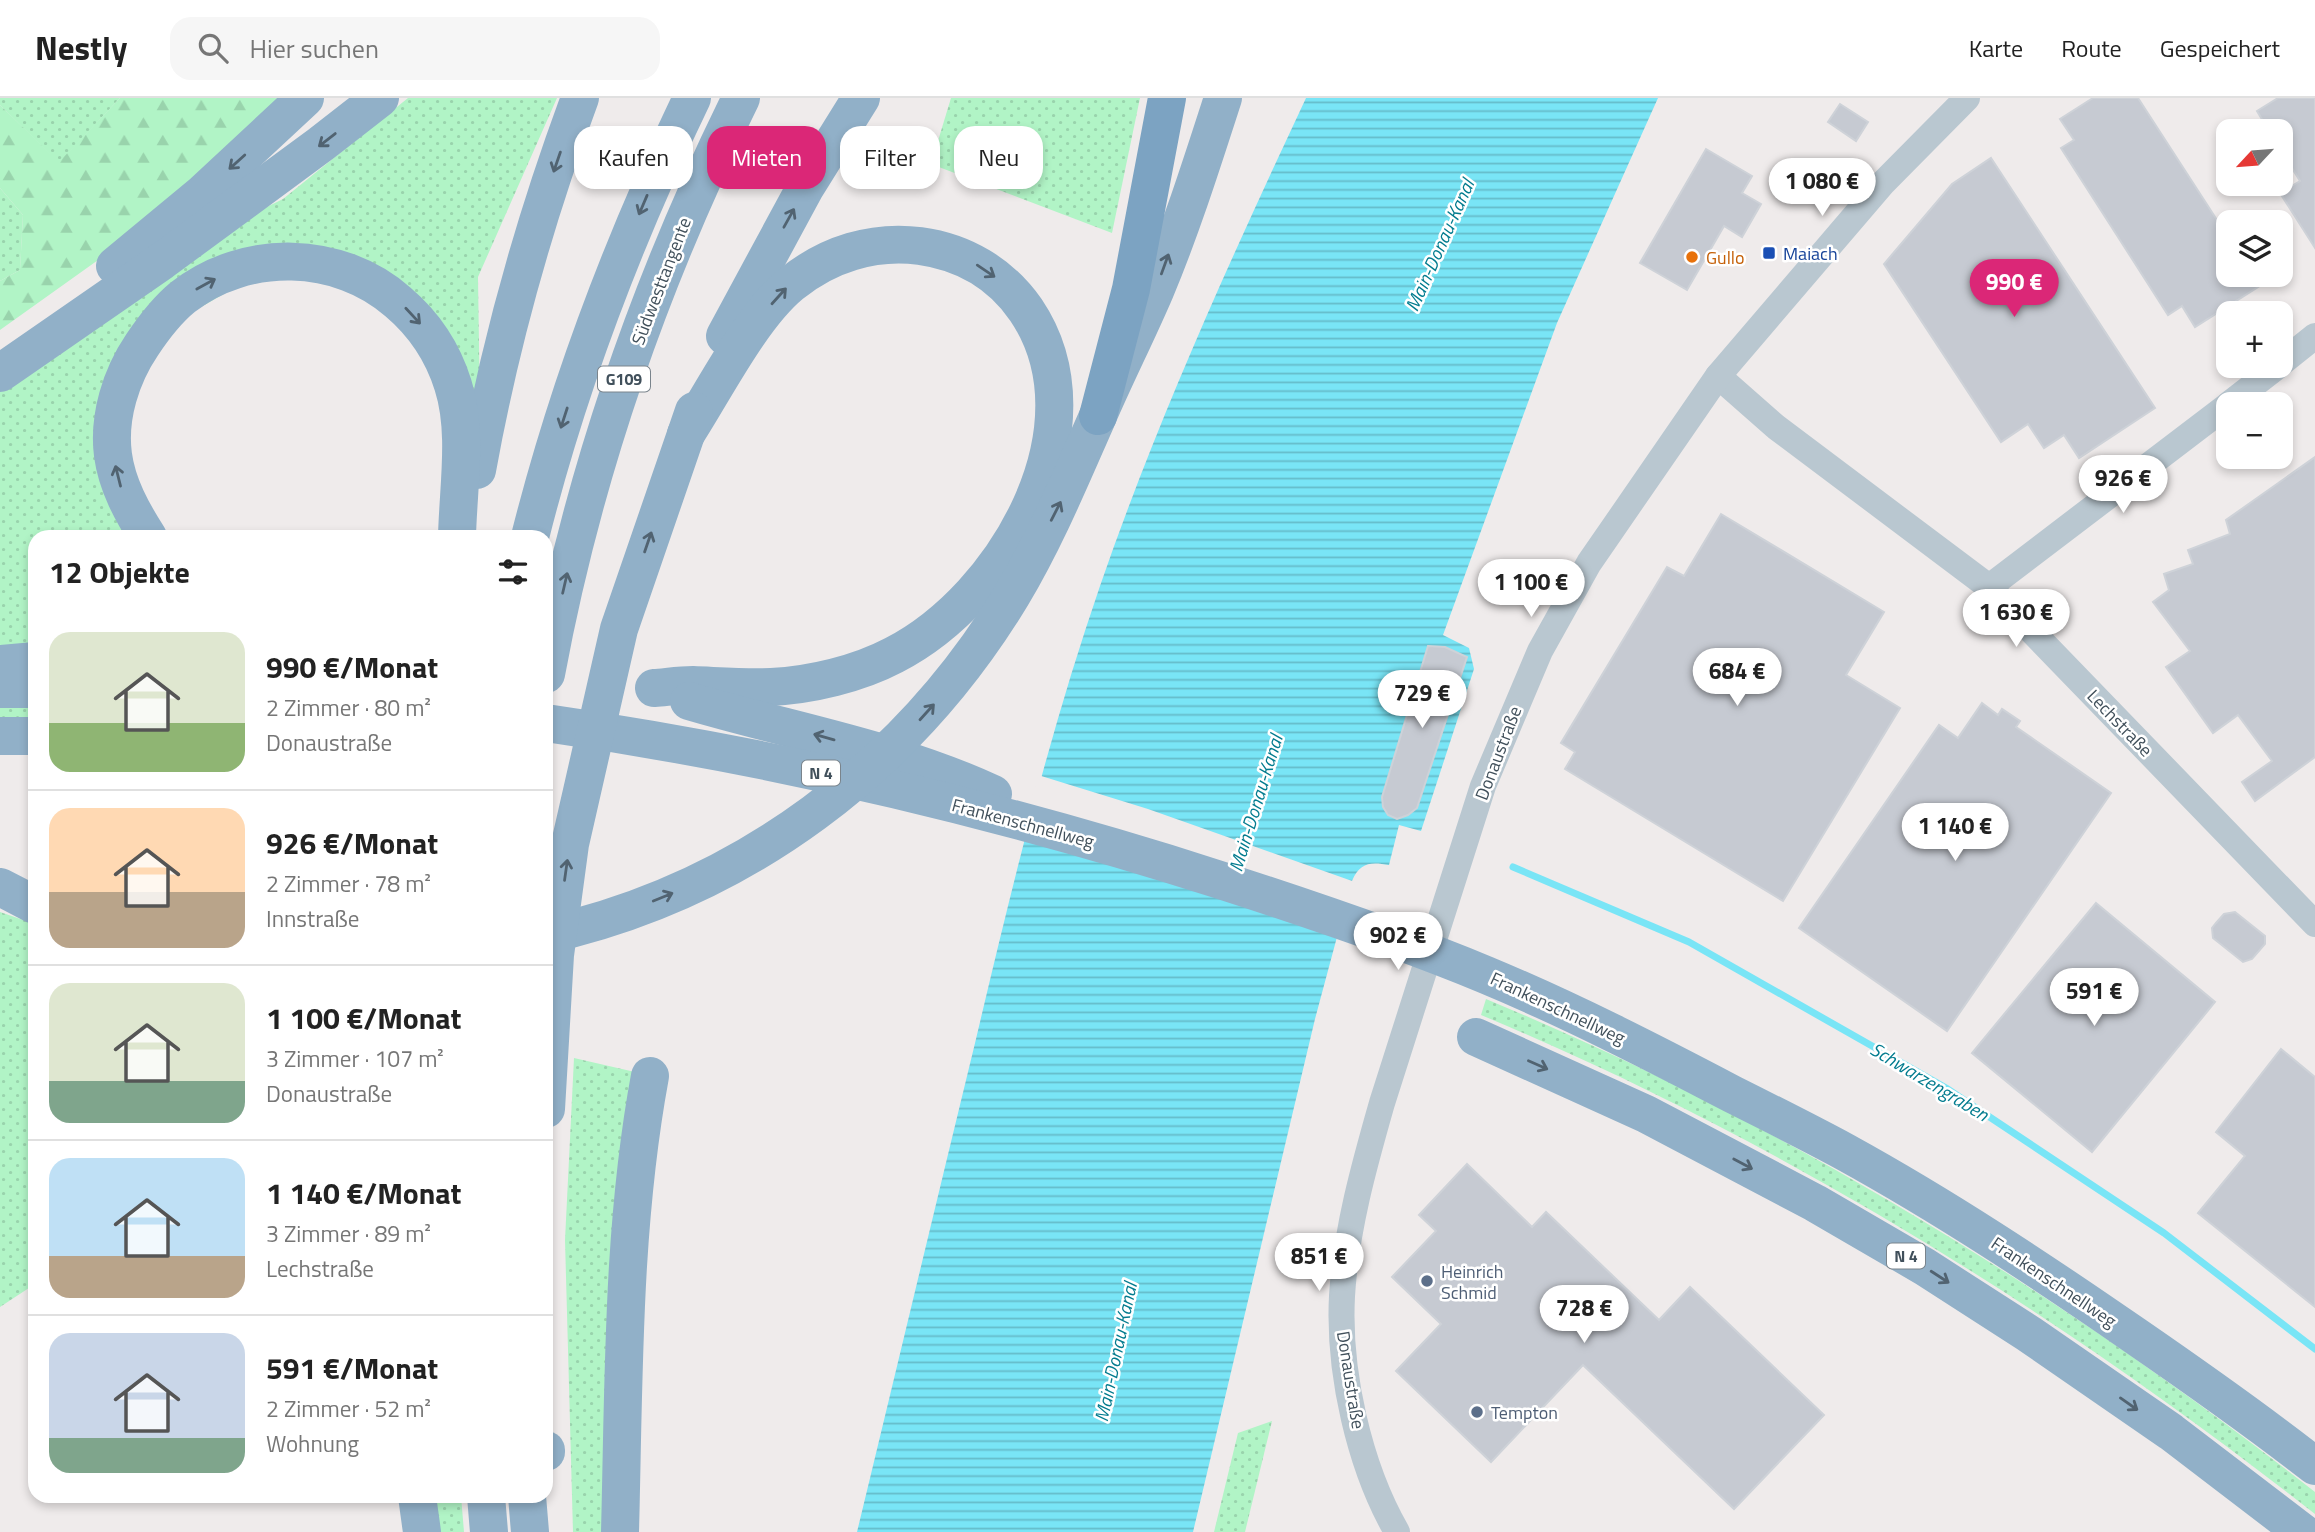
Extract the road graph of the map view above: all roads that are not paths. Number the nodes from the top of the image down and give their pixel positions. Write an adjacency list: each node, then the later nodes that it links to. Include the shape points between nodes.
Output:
1 (305, 98): 11 (highway, one-way to 11, via 156,233)
2 (380, 98): 13 (highway, one-way to 13, via 173,254)
3 (580, 98): 22 (highway, one-way to 22, via 541,209 498,364 473,494)
4 (692, 98): 23 (highway, G109, one-way to 23, via 610,284)
5 (741, 98): 25 (highway, Südwesttangente / G109, one-way to 5, via 592,478 617,401 684,221)
6 (861, 98): 19 (highway, one-way to 6, via 705,380 742,302)
7 (1167, 98): 18 (highway, via 1131,289)
8 (1223, 98): 18 (highway, one-way to 8, via 1155,291)
9 (1967, 98): 14 (street, Donaustraße, via 1883,183)
10 (2315, 337): 12 (street)
11 (0, 353)
12 (2293, 354)
13 (0, 373)
14 (1718, 376): 24 (street, Lechstraße, via 1776,427); 54 (street, Donaustraße, via 1589,563 1540,651 1483,786 1382,1103 1350,1236 1342,1297 1343,1345 1354,1418 1368,1467)
15 (2262, 378): 16 (street)
16 (2245, 392)
17 (2216, 414): 24 (street)
18 (1098, 416): 40 (highway, one-way to 18, via 599,921 709,877 831,801 895,745 954,680 1013,593 1061,503)
19 (686, 434): 29 (highway, one-way to 29, via 751,332 788,286 845,253 876,246 936,248 986,270 1006,286 1031,319 1051,375 1051,437 1042,479 1022,526 965,603 927,635 893,656 821,680 774,687); 41 (highway, one-way to 19, via 570,844 619,629)
20 (143, 530): 21 (highway, one-way to 21, via 121,487 113,454 117,399 133,358 184,296 244,267 300,261 324,264 385,290 410,312 439,352 453,385 462,436)
21 (458, 530)
22 (460, 530)
23 (532, 530)
24 (1989, 587): 39 (street, Lechstraße)
25 (553, 640)
26 (28, 662): 27 (highway)
27 (0, 664)
28 (553, 674): 29 (highway)
29 (654, 688): 35 (highway, one-way to 29, via 972,784)
30 (0, 689): 31 (highway)
31 (28, 689)
32 (553, 724): 35 (highway, Frankenschnellweg / N 4, via 793,766)
33 (0, 736): 34 (highway)
34 (28, 737)
35 (1093, 841): 44 (highway, Frankenschnellweg / N 4, via 1398,939 1492,977 1683,1068 1941,1208 2058,1282)
36 (0, 887): 37 (highway); 38 (highway)
37 (28, 893)
38 (28, 901)
39 (2315, 924)
40 (553, 933)
41 (553, 989)
42 (1476, 1037): 55 (highway, N 4, one-way to 55, via 1646,1114 1925,1267 2171,1432)
43 (650, 1076): 53 (highway, via 628,1253)
44 (2315, 1466)
45 (418, 1503): 49 (highway)
46 (487, 1503): 50 (highway)
47 (528, 1503): 51 (highway)
48 (542, 1503): 52 (highway)
49 (422, 1532)
50 (489, 1532)
51 (530, 1532)
52 (540, 1532)
53 (620, 1532)
54 (1397, 1532)
55 (2302, 1532)

